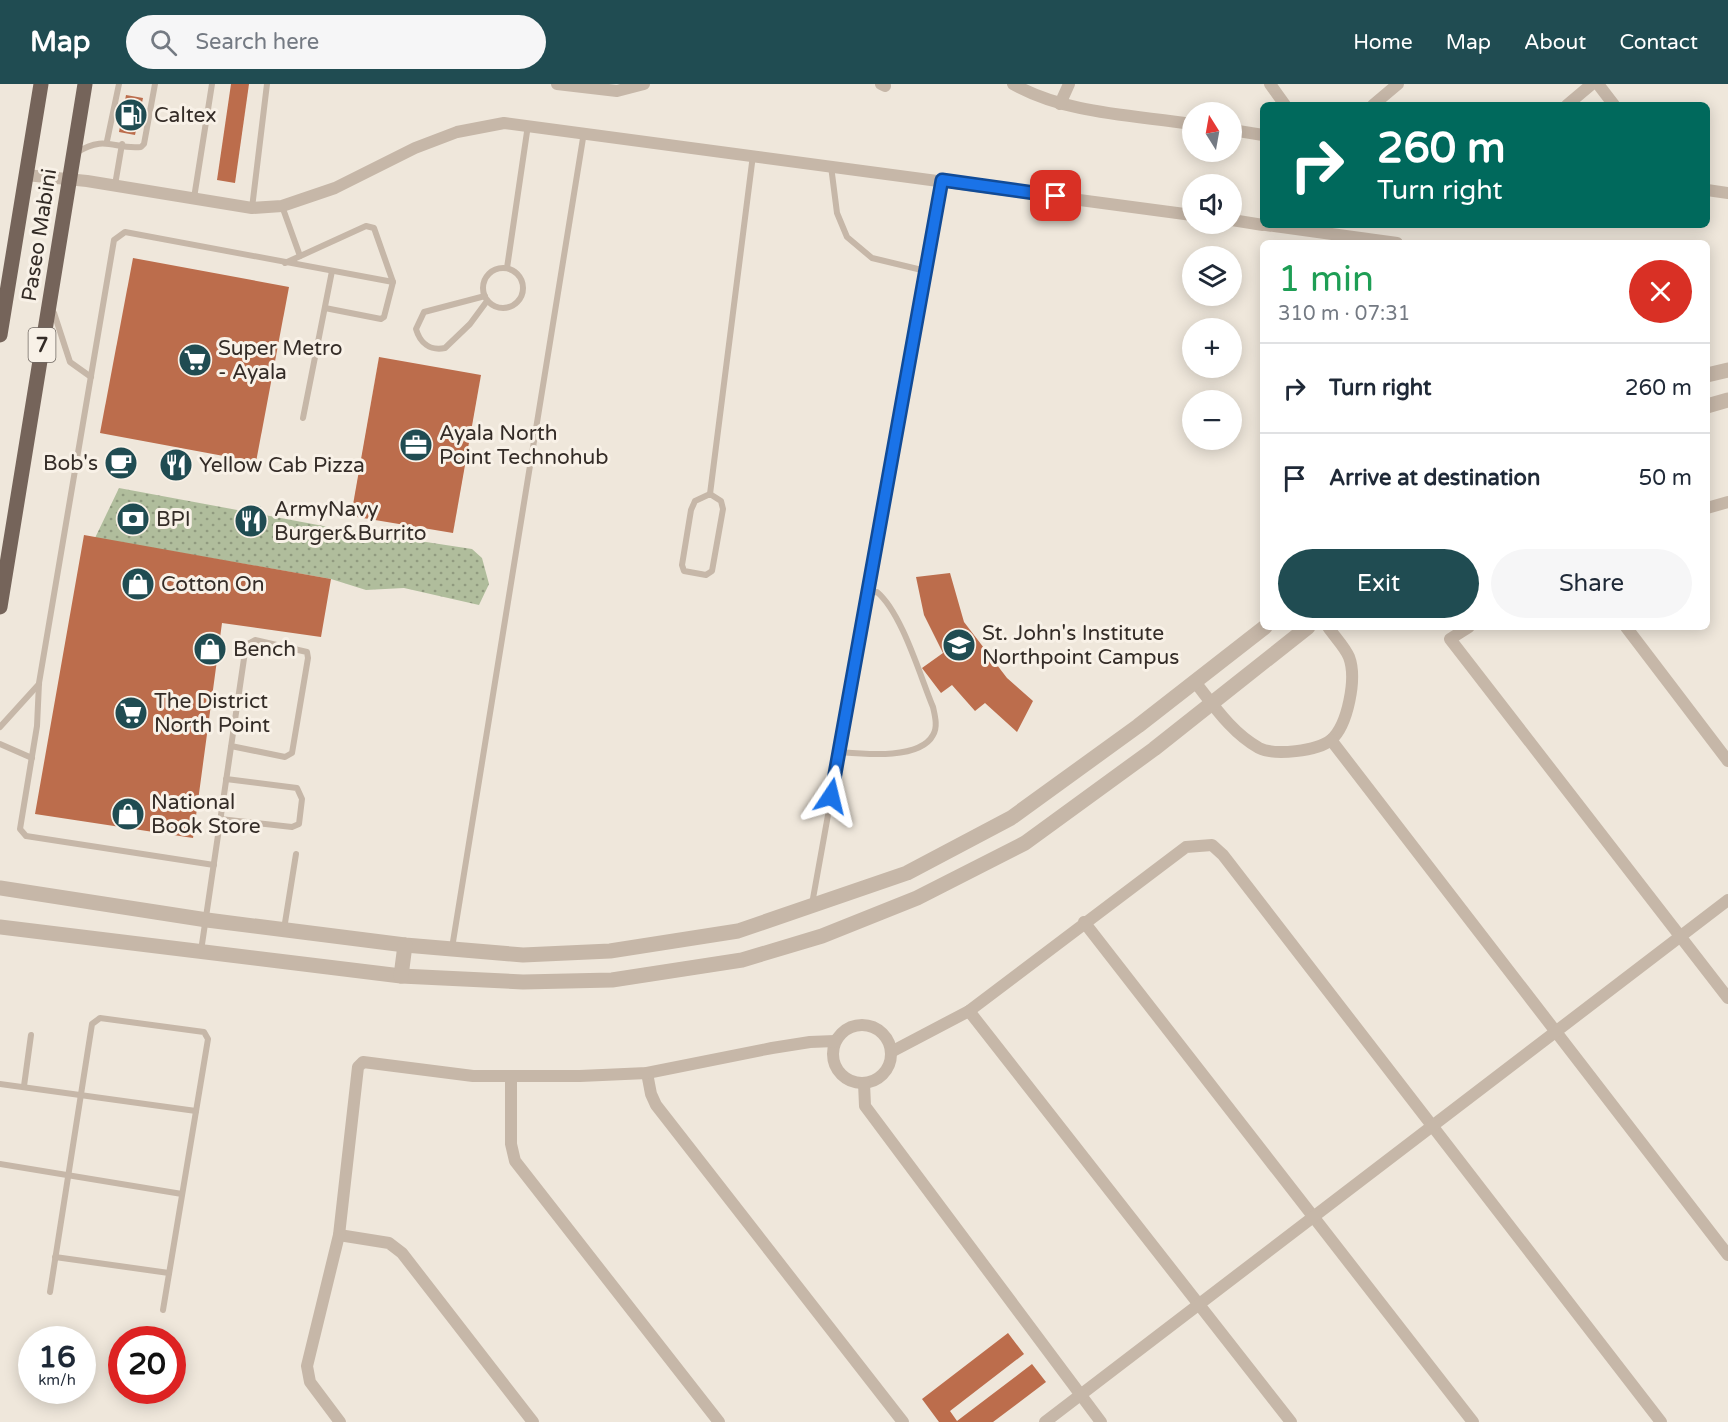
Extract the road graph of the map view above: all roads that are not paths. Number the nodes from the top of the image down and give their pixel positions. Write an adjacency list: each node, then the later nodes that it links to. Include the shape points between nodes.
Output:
1 (41, 84): 31 (main road, Paseo Mabini / 7)
2 (85, 84): 28 (main road, Paseo Mabini / 7)
3 (118, 84): 26 (lane)
4 (155, 84): 27 (lane, via 144,144 137,148)
5 (212, 84): 37 (lane)
6 (267, 84): 39 (lane)
7 (557, 84): 15 (street)
8 (644, 84): 15 (street, via 617,91)
9 (1013, 84): 20 (street)
10 (1069, 84): 20 (street)
11 (1270, 84): 16 (street)
12 (1398, 84): 17 (street)
13 (1592, 84): 18 (street)
14 (1599, 84): 19 (street)
15 (581, 85)
16 (1283, 102)
17 (1377, 102)
18 (1571, 102)
19 (1612, 102)
20 (1060, 104): 21 (street)
21 (1182, 122)
22 (528, 124): 23 (street); 38 (street, via 504,123 457,132 335,188); 47 (lane)
23 (584, 132): 29 (street); 96 (lane)
24 (1242, 132): 25 (street)
25 (1260, 135)
26 (107, 141): 27 (lane); 28 (lane)
27 (122, 144): 34 (lane)
28 (73, 155): 32 (main road, Paseo Mabini / 7)
29 (753, 155): 30 (street); 61 (lane)
30 (831, 166): 33 (street); 48 (lane, via 837,213 847,237 872,258)
31 (26, 175): 32 (street); 54 (main road, Paseo Mabini / 7)
32 (69, 179): 34 (street); 50 (main road, Paseo Mabini / 7)
33 (942, 180): 40 (street); 48 (lane)
34 (115, 185): 37 (street)
35 (1710, 190): 36 (street)
36 (1728, 193)
37 (194, 199): 39 (street)
38 (282, 206): 39 (street); 45 (lane)
39 (252, 208)
40 (1182, 214)
41 (1242, 222): 42 (street)
42 (1260, 224)
43 (1283, 228): 44 (street)
44 (1358, 240)
45 (300, 256): 46 (lane); 51 (lane, via 370,226)
46 (284, 263): 49 (lane); 57 (lane, via 125,232 118,235)
47 (507, 268): 52 (lane, via 500,267 488,274 483,286); 52 (lane, via 522,280 520,299 503,308)
48 (926, 271): 64 (lane)
49 (332, 272): 51 (lane); 53 (lane)
50 (52, 282): 57 (lane, via 54,320 70,362); 65 (main road, Paseo Mabini / 7)
51 (393, 282): 53 (lane, via 383,319)
52 (486, 298): 52 (lane, via 424,312 416,329 418,338 431,348 445,348 470,324)
53 (326, 308): 60 (lane)
54 (0, 335)
55 (1728, 370): 56 (street)
56 (1710, 374)
57 (91, 377): 72 (lane)
58 (1728, 400): 59 (street)
59 (1710, 405)
60 (303, 418)
61 (710, 494): 61 (lane, via 695,501 691,510 684,571 706,575 712,571 723,509 721,501)
62 (1718, 505): 63 (street)
63 (1728, 515)
64 (868, 593): 78 (lane); 78 (lane, via 877,592 887,600 897,619 933,707 934,735 922,748 892,753)
65 (0, 607)
66 (1261, 630): 71 (street)
67 (1304, 630): 73 (street)
68 (1330, 630): 75 (street, via 1349,657 1352,684 1348,708)
69 (1464, 630): 94 (street, via 1450,639)
70 (1628, 630): 80 (street)
71 (1196, 682): 73 (street); 83 (street, via 1011,819)
72 (39, 683): 74 (lane); 79 (lane)
73 (1211, 703): 75 (street, via 1236,732 1261,750 1290,752); 86 (street, via 1025,843)
74 (0, 727)
75 (1331, 740): 101 (street)
76 (0, 744): 79 (lane)
77 (231, 746): 77 (lane, via 285,757 292,753 307,652 250,641 246,645); 81 (lane)
78 (839, 752): 89 (lane)
79 (32, 758): 85 (lane, via 21,833)
80 (1728, 761)
81 (226, 779): 82 (lane); 82 (lane, via 297,788 302,799 299,824 292,827)
82 (220, 819): 85 (lane)
83 (947, 853): 86 (street); 89 (street, via 907,873)
84 (296, 854): 93 (lane)
85 (214, 865): 90 (lane)
86 (959, 878): 98 (street, via 822,936 742,960 612,980 523,982)
87 (0, 888): 90 (street)
88 (1728, 900): 94 (street)
89 (812, 907): 96 (street, via 738,931 610,951 523,955)
90 (207, 920): 93 (street); 97 (lane)
91 (1084, 922): 100 (street); 112 (street, via 1186,847 1212,845); 116 (street)
92 (0, 927): 97 (street)
93 (284, 929): 95 (street)
94 (1680, 935): 99 (street); 101 (street)
95 (405, 945): 96 (street); 98 (street)
96 (452, 948)
97 (201, 953): 98 (street)
98 (401, 976)
99 (1728, 998)
100 (969, 1011): 104 (street); 122 (street)
101 (1556, 1030): 112 (street); 118 (street)
102 (31, 1035): 109 (lane)
103 (835, 1041): 104 (street, via 847,1028 864,1026 882,1034); 105 (street, via 810,1041); 107 (street, via 833,1057 841,1074 853,1082)
104 (891, 1052): 107 (street, via 889,1067 881,1076)
105 (647, 1073): 106 (street); 128 (street, via 656,1105)
106 (512, 1076): 117 (street, via 472,1076 363,1062 358,1067); 127 (street, via 511,1144 515,1161)
107 (864, 1083): 124 (street, via 865,1106)
108 (0, 1084): 109 (lane)
109 (24, 1086): 110 (lane)
110 (83, 1095): 111 (lane); 111 (lane, via 94,1020 204,1032 208,1039); 114 (lane)
111 (196, 1111): 115 (lane)
112 (1431, 1125): 116 (street); 133 (street)
113 (0, 1164): 114 (lane)
114 (69, 1174): 115 (lane); 119 (lane)
115 (182, 1194): 120 (lane)
116 (1314, 1215): 122 (street); 132 (street)
117 (339, 1234): 125 (street, via 307,1366 310,1382); 126 (street, via 389,1243 402,1253)
118 (1728, 1255)
119 (55, 1257): 120 (lane); 121 (lane)
120 (169, 1273): 123 (lane)
121 (50, 1292)
122 (1200, 1304): 124 (street); 131 (street)
123 (163, 1310)
124 (1080, 1396): 129 (street); 130 (street)
125 (340, 1422)
126 (533, 1422)
127 (719, 1422)
128 (903, 1422)
129 (1045, 1422)
130 (1101, 1422)
131 (1291, 1422)
132 (1473, 1422)
133 (1660, 1422)

